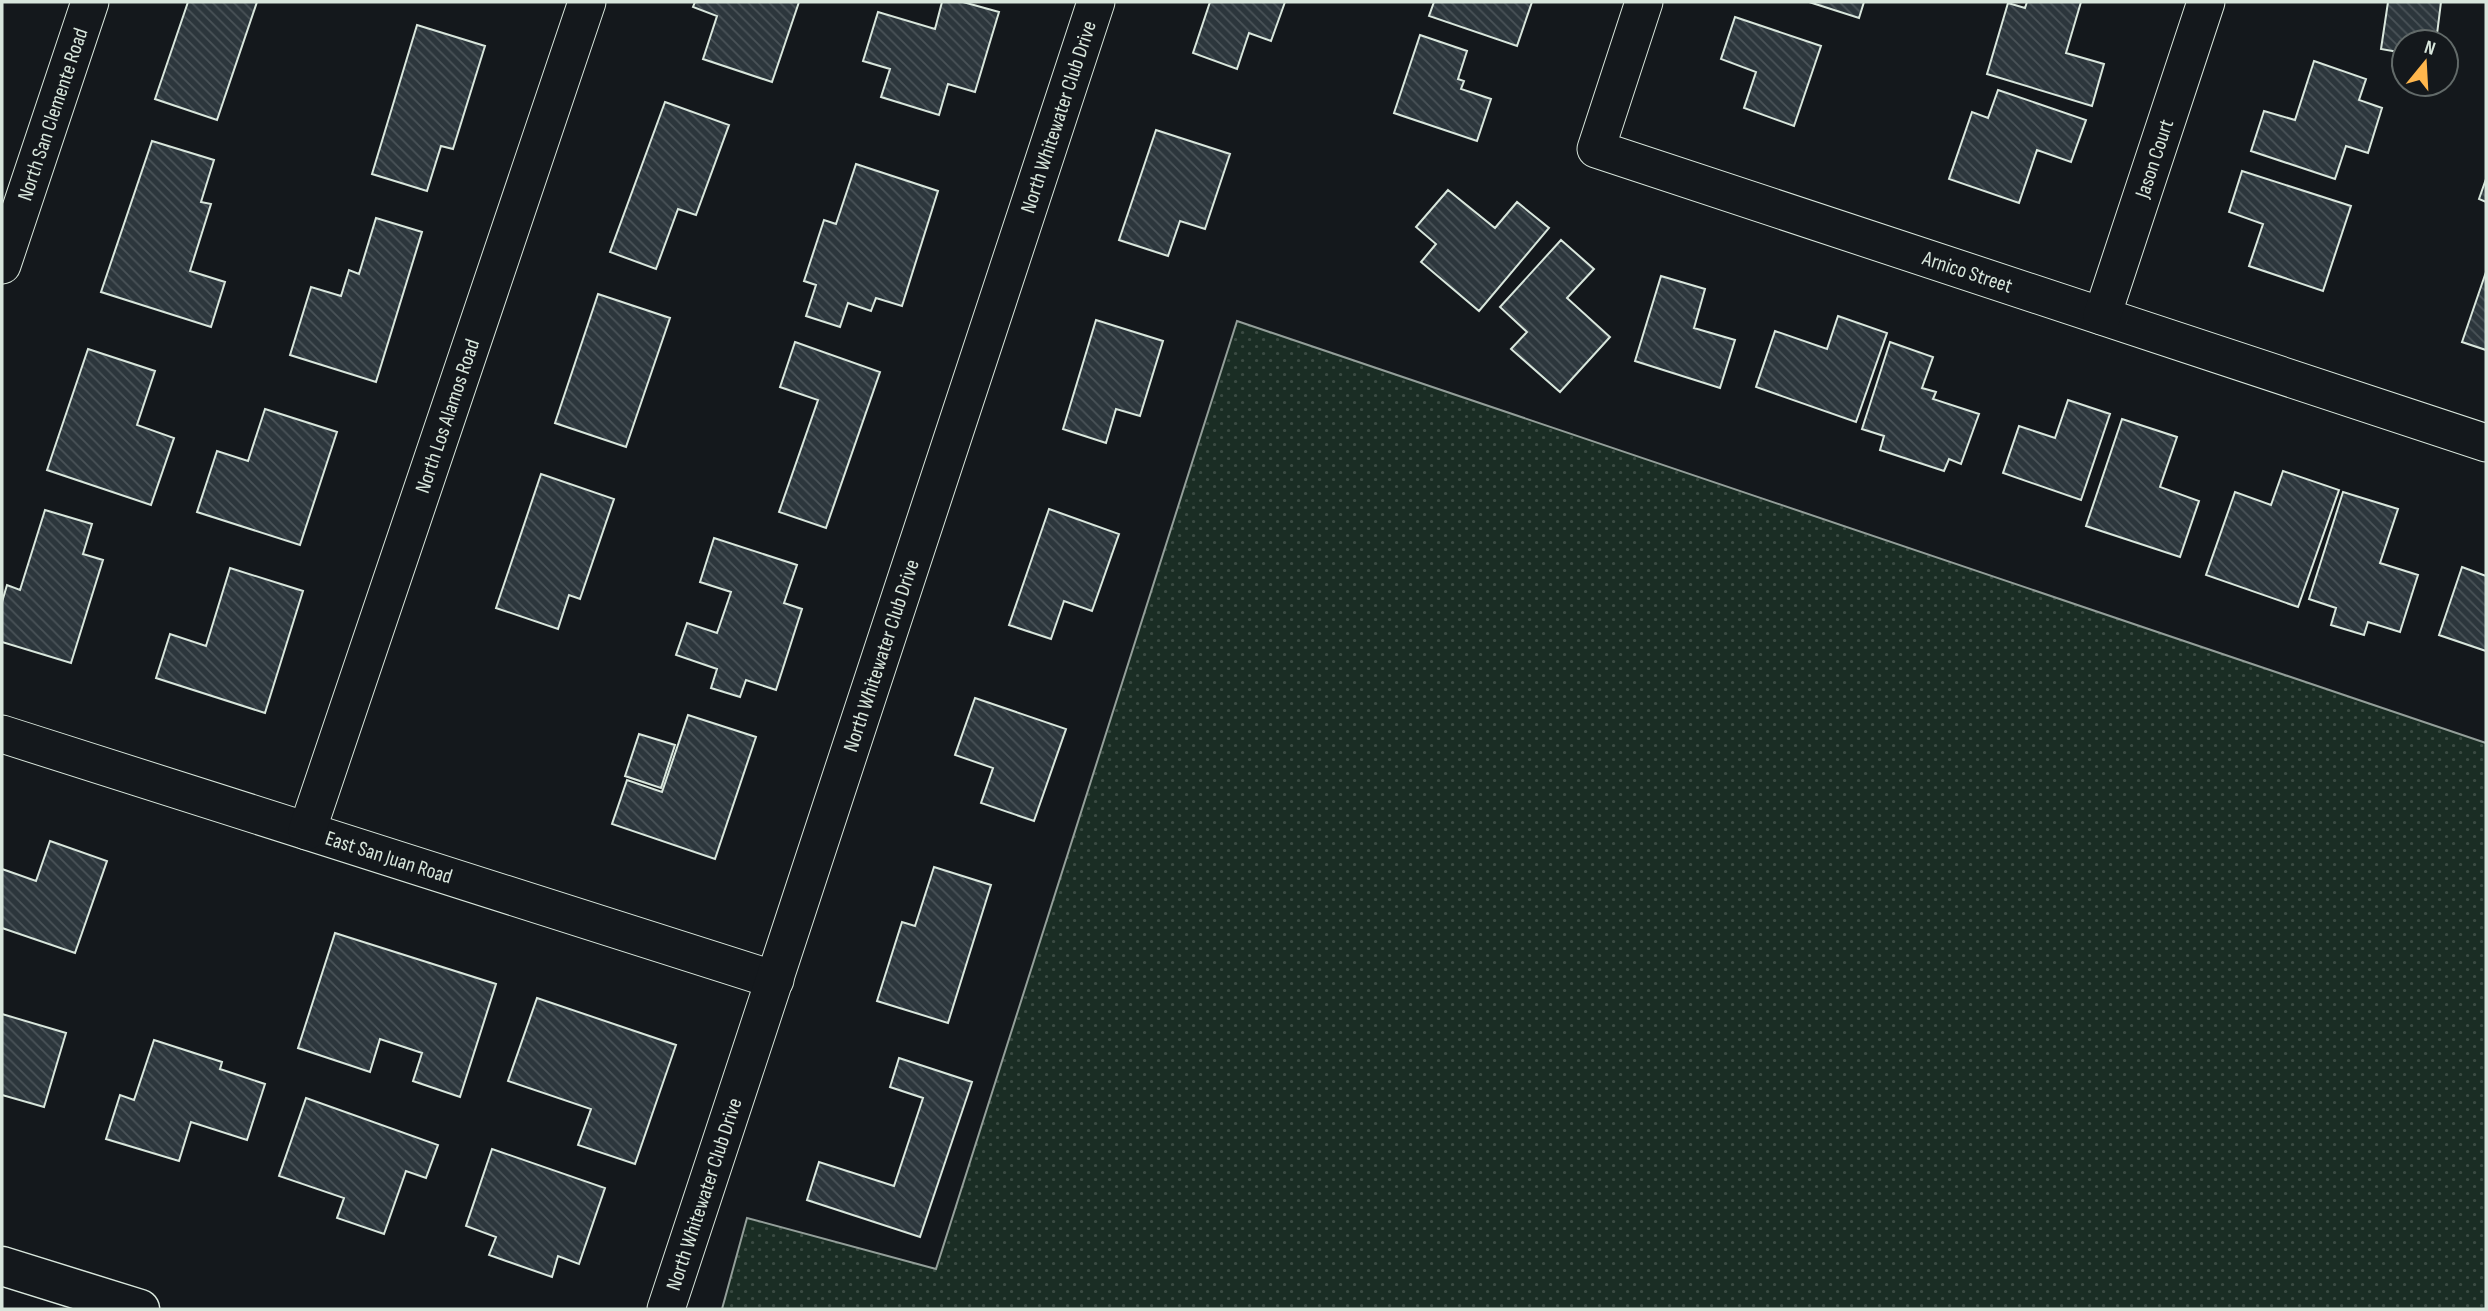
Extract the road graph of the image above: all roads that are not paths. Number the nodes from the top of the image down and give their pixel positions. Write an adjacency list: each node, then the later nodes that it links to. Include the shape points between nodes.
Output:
1 (90, 2): 6 (street, North San Clemente Road)
2 (587, 2): 10 (street, North Los Alamos Road)
3 (1096, 2): 11 (street, North Whitewater Club Drive)
4 (1644, 2): 7 (street, Arnico Street, via 1596,149)
5 (2206, 2): 7 (street, Jason Court)
6 (2, 265)
7 (2102, 316): 8 (street, Arnico Street)
8 (2486, 443)
9 (2, 734): 10 (street, East San Juan Road)
10 (307, 831): 11 (street, East San Juan Road)
11 (775, 980): 14 (street, North Whitewater Club Drive)
12 (2, 1266): 13 (main road)
13 (140, 1309)
14 (666, 1309)

